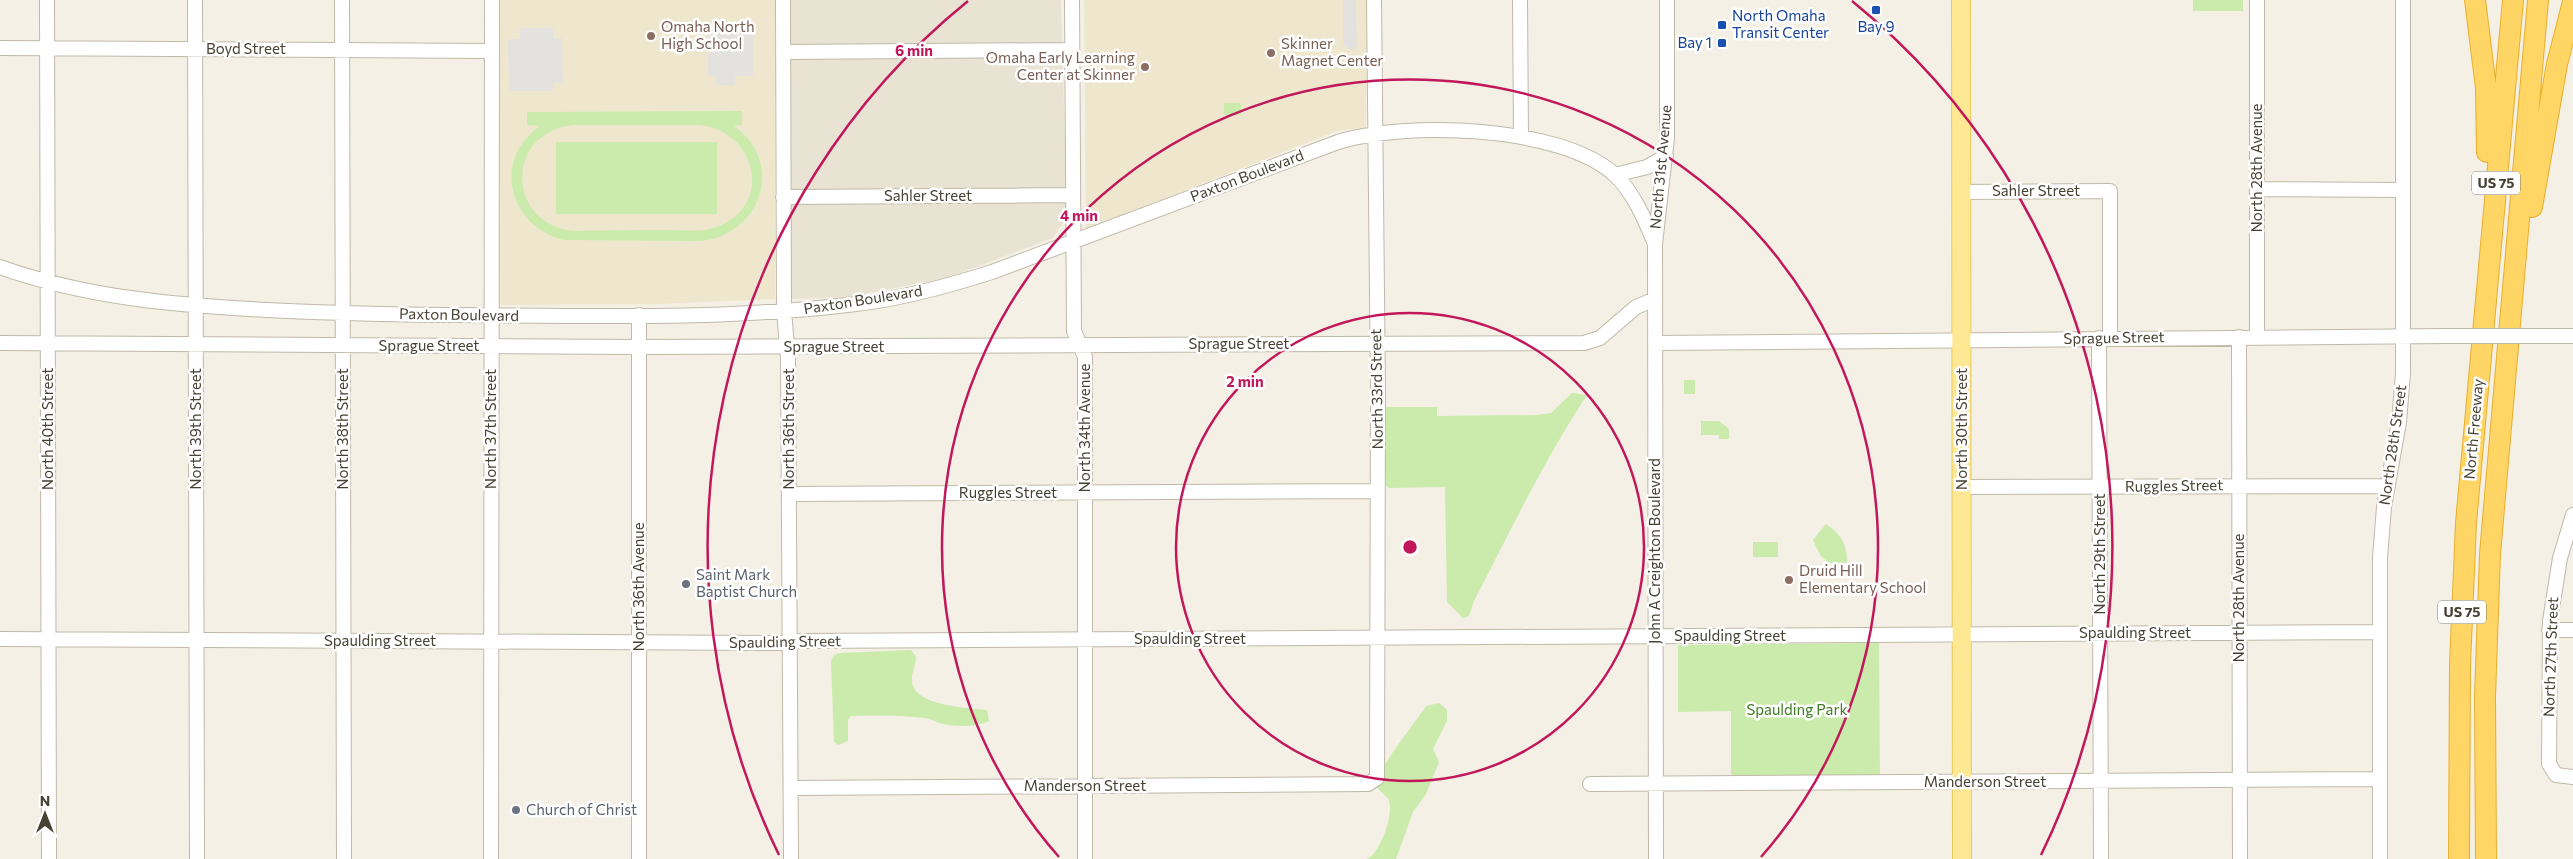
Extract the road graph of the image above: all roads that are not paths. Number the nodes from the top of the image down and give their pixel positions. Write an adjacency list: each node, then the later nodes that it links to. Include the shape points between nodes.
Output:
1 (47, 0): 18 (street, North 40th Street)
2 (195, 0): 19 (street, North 39th Street)
3 (342, 0): 20 (street, North 38th Street)
4 (492, 0): 22 (street, North 37th Street)
5 (783, 0): 23 (street, North 36th Street)
6 (1072, 0): 21 (street, North 34th Avenue)
7 (1374, 0): 24 (street, North 33rd Street)
8 (1520, 0): 25 (street)
9 (1667, 0): 26 (street, North 31st Avenue)
10 (1961, 0): 31 (main road, North 30th Street)
11 (2257, 0): 28 (street, North 28th Avenue)
12 (2403, 0): 29 (street, North 28th Street)
13 (2475, 0): 60 (highway, via 2484,59 2488,120)
14 (2513, 0): 60 (highway, North Freeway / US 75)
15 (2538, 0): 61 (highway, North Freeway / US 75)
16 (2573, 2): 61 (highway, via 2542,142)
17 (0, 48): 18 (street, Boyd Street)
18 (47, 48): 19 (street, Boyd Street); 37 (street, North 40th Street)
19 (195, 49): 20 (street, Boyd Street); 39 (street, North 39th Street)
20 (342, 50): 22 (street, Boyd Street); 41 (street, North 38th Street)
21 (1072, 50): 23 (street); 32 (street, North 34th Avenue)
22 (492, 51): 43 (street, North 37th Street)
23 (783, 52): 33 (street, North 36th Street)
24 (1374, 133): 25 (street, Paxton Boulevard, via 1420,130); 34 (street, Paxton Boulevard, via 1319,148); 52 (street, North 33rd Street)
25 (1520, 137): 27 (street, Paxton Boulevard, via 1570,150)
26 (1666, 156): 27 (street, via 1647,167); 35 (street, North 31st Avenue)
27 (1615, 175): 35 (street, Paxton Boulevard, via 1640,211)
28 (2257, 189): 29 (street); 47 (street, North 28th Avenue)
29 (2403, 190): 44 (street, North 28th Street)
30 (2110, 191): 31 (street, Sahler Street); 48 (street, North 29th Street)
31 (1962, 192): 49 (main road, North 30th Street)
32 (1073, 196): 33 (street, Sahler Street); 34 (street, North 34th Avenue)
33 (783, 197): 40 (street, North 36th Street)
34 (1074, 241): 40 (street, Paxton Boulevard, via 992,272 924,291 856,304); 55 (street, North 34th Avenue, via 1074,332)
35 (1655, 244): 38 (street, John A Creighton Boulevard)
36 (0, 267): 37 (street, Paxton Boulevard)
37 (47, 282): 39 (street, Paxton Boulevard, via 122,299); 51 (street, North 40th Street)
38 (1655, 299): 52 (street, Sprague Street, via 1636,307 1600,338 1584,343); 53 (street, John A Creighton Boulevard)
39 (196, 307): 41 (street, Paxton Boulevard); 54 (street, North 39th Street)
40 (784, 311): 42 (street, Paxton Boulevard); 59 (street, North 36th Street)
41 (344, 313): 43 (street, Paxton Boulevard); 56 (street, North 38th Street)
42 (639, 315): 43 (street, Paxton Boulevard); 58 (street, North 36th Avenue)
43 (492, 316): 57 (street, North 37th Street)
44 (2403, 336): 45 (street, Sprague Street, bridge); 47 (street, Sprague Street); 64 (street, North 28th Street, via 2401,412)
45 (2573, 336)
46 (2239, 337): 47 (street, Sprague Street); 48 (street, Sprague Street); 62 (street, North 28th Avenue)
47 (2257, 337)
48 (2105, 338): 49 (street, Sprague Street); 63 (street, North 29th Street)
49 (1961, 340): 53 (street, Sprague Street); 65 (main road, North 30th Street)
50 (0, 343): 51 (street, Sprague Street)
51 (47, 343): 54 (street, Sprague Street); 79 (street, North 40th Street)
52 (1377, 343): 55 (street, Sprague Street); 66 (street, North 33rd Street)
53 (1655, 343): 76 (street, John A Creighton Boulevard)
54 (195, 345): 56 (street, Sprague Street); 81 (street, North 39th Street)
55 (1080, 345): 59 (street, Sprague Street); 67 (street, North 34th Avenue, via 1085,357)
56 (343, 346): 57 (street, Sprague Street); 82 (street, North 38th Street)
57 (491, 346): 58 (street, Sprague Street); 83 (street, North 37th Street)
58 (639, 347): 59 (street, Sprague Street); 85 (street, North 36th Avenue)
59 (787, 347): 68 (street, North 36th Street)
60 (2480, 366): 108 (highway, North Freeway / US 75, via 2462,607)
61 (2506, 366): 109 (highway, North Freeway / US 75, via 2488,600)
62 (2239, 485): 63 (street, Ruggles Street); 64 (street, Ruggles Street); 72 (street, North 28th Avenue)
63 (2100, 486): 65 (street, Ruggles Street); 74 (street, North 29th Street)
64 (2387, 486): 73 (street, North 28th Street, via 2380,558)
65 (1962, 488): 75 (main road, North 30th Street)
66 (1378, 490): 67 (street, Ruggles Street); 77 (street, North 33rd Street)
67 (1086, 492): 68 (street, Ruggles Street); 80 (street, North 34th Avenue)
68 (789, 494): 84 (street, North 36th Street)
69 (2573, 516): 70 (street, North 27th Street, via 2560,558)
70 (2549, 630): 71 (street); 86 (street, North 27th Street, via 2548,761 2552,771 2559,776)
71 (2573, 630)
72 (2239, 632): 73 (street, Spaulding Street); 74 (street, Spaulding Street); 89 (street, North 28th Avenue)
73 (2380, 632): 88 (street, North 28th Street)
74 (2100, 633): 75 (street, Spaulding Street); 90 (street, North 29th Street)
75 (1962, 634): 76 (street, Spaulding Street); 91 (main road, North 30th Street)
76 (1656, 636): 77 (street, Spaulding Street); 93 (street, John A Creighton Boulevard)
77 (1378, 638): 80 (street, Spaulding Street); 87 (street, North 33rd Street)
78 (0, 639): 79 (street, Spaulding Street)
79 (48, 639): 81 (street, Spaulding Street); 96 (street, North 40th Street)
80 (1086, 639): 84 (street, Spaulding Street); 94 (street, North 34th Avenue)
81 (196, 640): 82 (street, Spaulding Street); 97 (street, North 39th Street)
82 (344, 641): 83 (street, Spaulding Street); 98 (street, North 38th Street)
83 (492, 642): 85 (street, Spaulding Street); 99 (street, North 37th Street)
84 (790, 642): 85 (street, Spaulding Street); 95 (street, North 36th Street)
85 (639, 643): 100 (street, North 36th Avenue)
86 (2573, 777)
87 (1377, 778): 94 (street, Manderson Street, via 1368,784)
88 (2379, 779): 89 (street, Manderson Street); 107 (street, North 28th Street)
89 (2239, 780): 90 (street, Manderson Street); 106 (street, North 28th Avenue)
90 (2101, 781): 91 (street, Manderson Street); 105 (street, North 29th Street)
91 (1962, 782): 93 (street, Manderson Street); 104 (main road, North 30th Street)
92 (1590, 784): 93 (street, Manderson Street)
93 (1656, 784): 103 (street, John A Creighton Boulevard)
94 (1086, 787): 95 (street, Manderson Street); 102 (street, North 34th Avenue)
95 (791, 788): 101 (street, North 36th Street)
96 (49, 859)
97 (196, 859)
98 (344, 859)
99 (491, 859)
100 (639, 859)
101 (791, 859)
102 (1085, 859)
103 (1656, 859)
104 (1962, 859)
105 (2101, 859)
106 (2240, 859)
107 (2380, 859)
108 (2460, 859)
109 (2486, 859)

